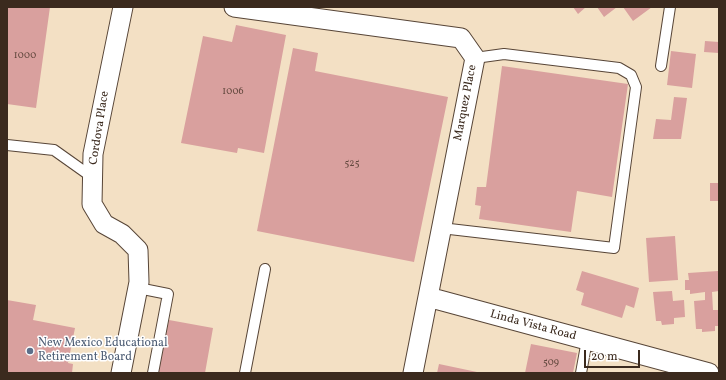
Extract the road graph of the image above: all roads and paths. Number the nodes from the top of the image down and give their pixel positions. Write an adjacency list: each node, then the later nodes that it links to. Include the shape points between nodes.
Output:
1 (123, 7): 8 (street, Cordova Place, via 93,154)
2 (234, 7): 4 (street, Marquez Place)
3 (670, 7): 6 (lane)
4 (315, 12): 5 (street, Marquez Place, via 462,38)
5 (475, 58): 9 (street, Marquez Place); 9 (lane, via 504,54 619,68 631,75 636,87 614,248)
6 (661, 66)
7 (7, 145): 8 (lane, via 54,150)
8 (92, 177): 11 (street, Cordova Place, via 92,204 104,224 122,234 138,250)
9 (441, 228): 12 (street, Marquez Place)
10 (265, 269): 16 (lane)
11 (138, 288): 14 (street, Cordova Place); 15 (lane, via 168,294)
12 (428, 297): 13 (street, Linda Vista Road); 17 (street, Marquez Place)
13 (587, 340): 18 (lane); 19 (street, Linda Vista Road)
14 (121, 373)
15 (153, 373)
16 (245, 373)
17 (413, 373)
18 (581, 373)
19 (709, 373)

